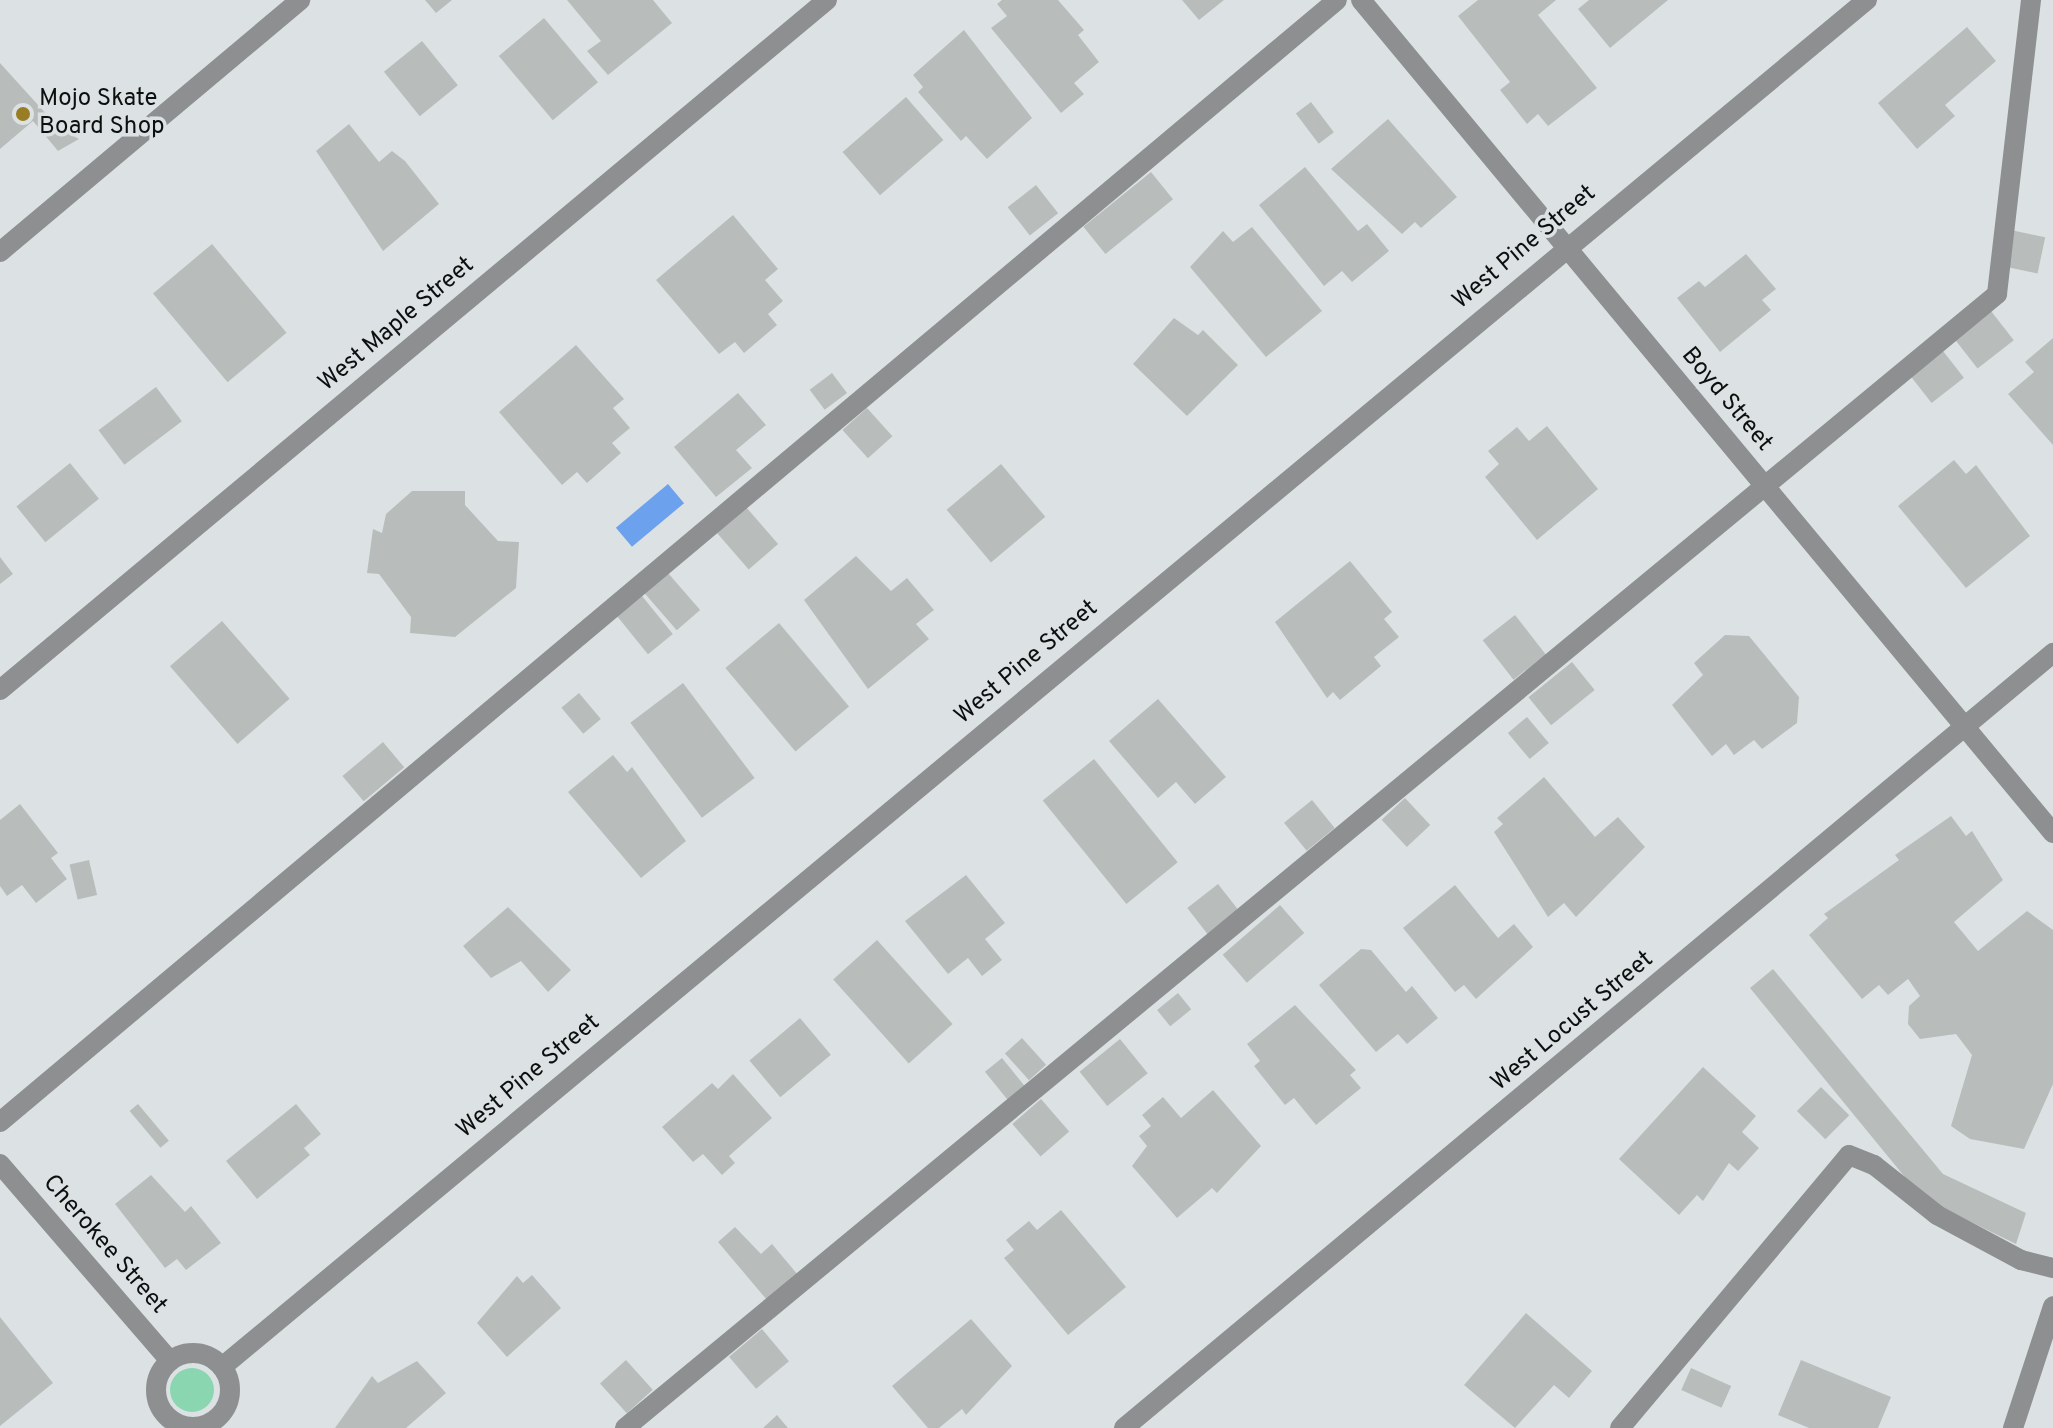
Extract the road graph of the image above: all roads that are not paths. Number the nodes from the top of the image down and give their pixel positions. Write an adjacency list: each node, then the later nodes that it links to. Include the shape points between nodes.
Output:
1 (300, 0): 8 (street)
2 (827, 0): 11 (street, West Maple Street)
3 (1337, 0): 14 (street)
4 (1361, 0): 7 (street, Boyd Street)
5 (1867, 0): 7 (street, West Pine Street)
6 (2031, 0): 9 (street, via 1997,294)
7 (1567, 246): 9 (street, Boyd Street); 19 (street, West Pine Street)
8 (0, 252)
9 (1765, 488): 12 (street, Boyd Street); 22 (street)
10 (2053, 653): 12 (street, West Locust Street)
11 (0, 690)
12 (1963, 726): 13 (street, Boyd Street); 23 (street, West Locust Street)
13 (2053, 833)
14 (0, 1122)
15 (0, 1164): 18 (street, Cherokee Street)
16 (2053, 1268): 24 (street, via 2021,1260 1937,1215 1874,1165 1849,1155)
17 (2053, 1306): 25 (street)
18 (169, 1360): 19 (street, via 203,1354); 20 (street, via 156,1393)
19 (222, 1367): 21 (street, via 228,1400)
20 (159, 1422): 21 (street)
21 (219, 1424)
22 (625, 1428)
23 (1124, 1428)
24 (1620, 1428)
25 (2013, 1428)

